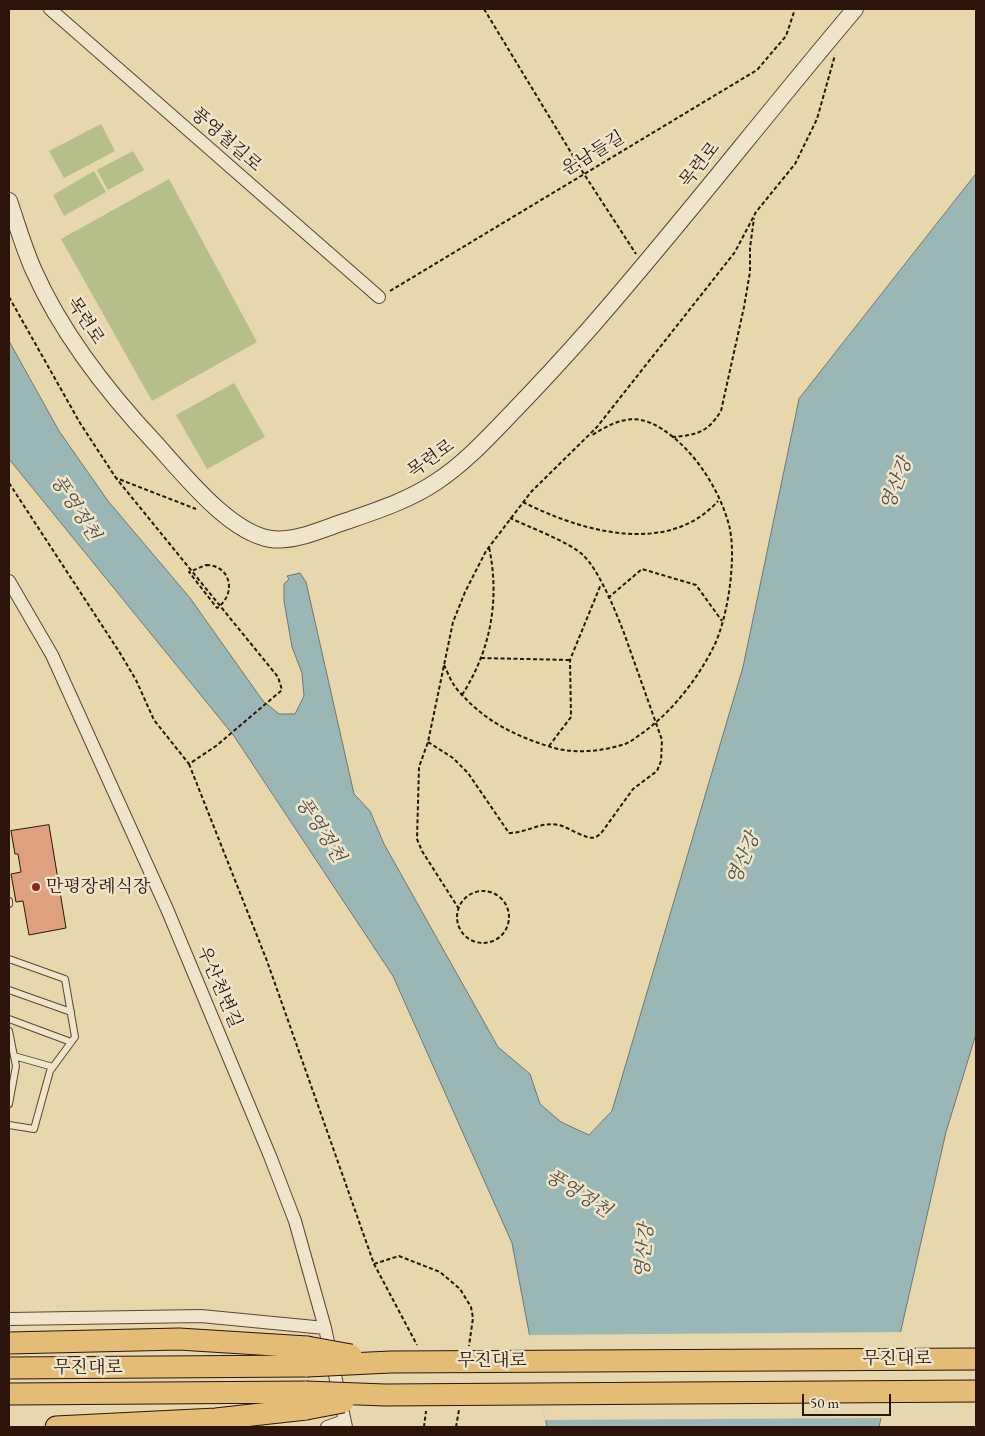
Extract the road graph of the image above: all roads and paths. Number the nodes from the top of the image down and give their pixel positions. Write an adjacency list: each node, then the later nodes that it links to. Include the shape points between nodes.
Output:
1 (50, 9): 11 (street, 풍영철길로)
2 (484, 9): 6 (path)
3 (795, 9): 6 (path, 운남들길, via 786,36 757,70)
4 (856, 9): 9 (street, 목련로)
5 (836, 51): 8 (path, via 817,119 795,164)
6 (584, 174): 9 (path); 11 (path, 운남들길)
7 (9, 200): 9 (street, 목련로, via 33,269 50,303 90,365 131,417 205,497 239,526 271,539 311,534 382,509 437,482 469,456 555,369)
8 (754, 215): 12 (path, via 750,272 721,411 703,431); 13 (path, via 731,258)
9 (644, 266)
10 (9, 297): 14 (path, via 80,423)
11 (379, 297)
12 (672, 437): 13 (path, via 639,418 618,421); 16 (path, via 700,466 714,487)
13 (587, 438): 17 (path)
14 (116, 478): 18 (path); 21 (path)
15 (9, 482): 34 (path, via 120,653 154,720)
16 (718, 500): 17 (path, via 687,523 661,532 626,535 566,522); 26 (path, via 729,526 732,560)
17 (523, 502): 19 (path)
18 (204, 512)
19 (510, 518): 20 (path); 23 (path, via 581,554 591,564)
20 (489, 547): 27 (path, via 494,596 492,619); 29 (path, via 457,609)
21 (191, 570): 25 (path); 25 (path, via 212,565 221,570 230,592 226,602)
22 (9, 581): 48 (street, 우산천변길, via 52,655 167,909 295,1221)
23 (601, 584): 24 (path); 28 (path)
24 (608, 598): 26 (path, via 642,569 696,585); 31 (path)
25 (220, 606): 34 (path, via 278,677 282,690 216,746)
26 (723, 621): 31 (path, via 714,647 688,688)
27 (481, 658): 28 (path); 30 (path)
28 (570, 660): 33 (path, via 571,717)
29 (444, 665): 30 (path, via 454,687); 32 (path)
30 (462, 695): 33 (path, via 499,726 526,740)
31 (656, 724): 32 (path, via 662,740 662,761 657,771 633,788 595,838 560,825 546,824 509,833 468,772); 33 (path, via 627,743 596,751)
32 (428, 742): 35 (path, via 419,767 417,839)
33 (549, 746)
34 (189, 764): 46 (path, via 267,961)
35 (459, 909): 35 (path, via 459,925 468,938 476,941 492,941 500,937 509,922 506,904 493,893 475,892 462,902)
36 (9, 959): 38 (lane, via 65,979)
37 (9, 990): 38 (lane)
38 (71, 1012): 41 (lane, via 75,1037)
39 (9, 1019): 41 (lane)
40 (9, 1031): 42 (lane)
41 (71, 1042): 43 (lane)
42 (14, 1056): 43 (lane); 44 (lane, via 16,1066)
43 (53, 1067): 45 (lane, via 34,1129)
44 (9, 1104)
45 (9, 1125)
46 (374, 1264): 50 (path); 51 (path, via 399,1256 440,1272 460,1289 472,1318)
47 (9, 1319): 48 (street, via 201,1316)
48 (325, 1328): 60 (street, 우산천변길)
49 (9, 1343): 52 (highway, via 179,1339)
50 (417, 1345)
51 (468, 1347)
52 (307, 1357): 53 (highway, 무진대로, bridge, via 391,1362); 54 (highway, 무진대로)
53 (976, 1359)
54 (9, 1368)
55 (976, 1392): 57 (highway, 무진대로, bridge, via 385,1395)
56 (9, 1394): 57 (highway, 무진대로)
57 (306, 1401): 61 (highway, via 216,1420)
58 (460, 1404): 64 (path)
59 (426, 1410): 63 (path)
60 (345, 1424): 62 (street)
61 (56, 1427)
62 (327, 1427)
63 (424, 1427)
64 (456, 1427)

